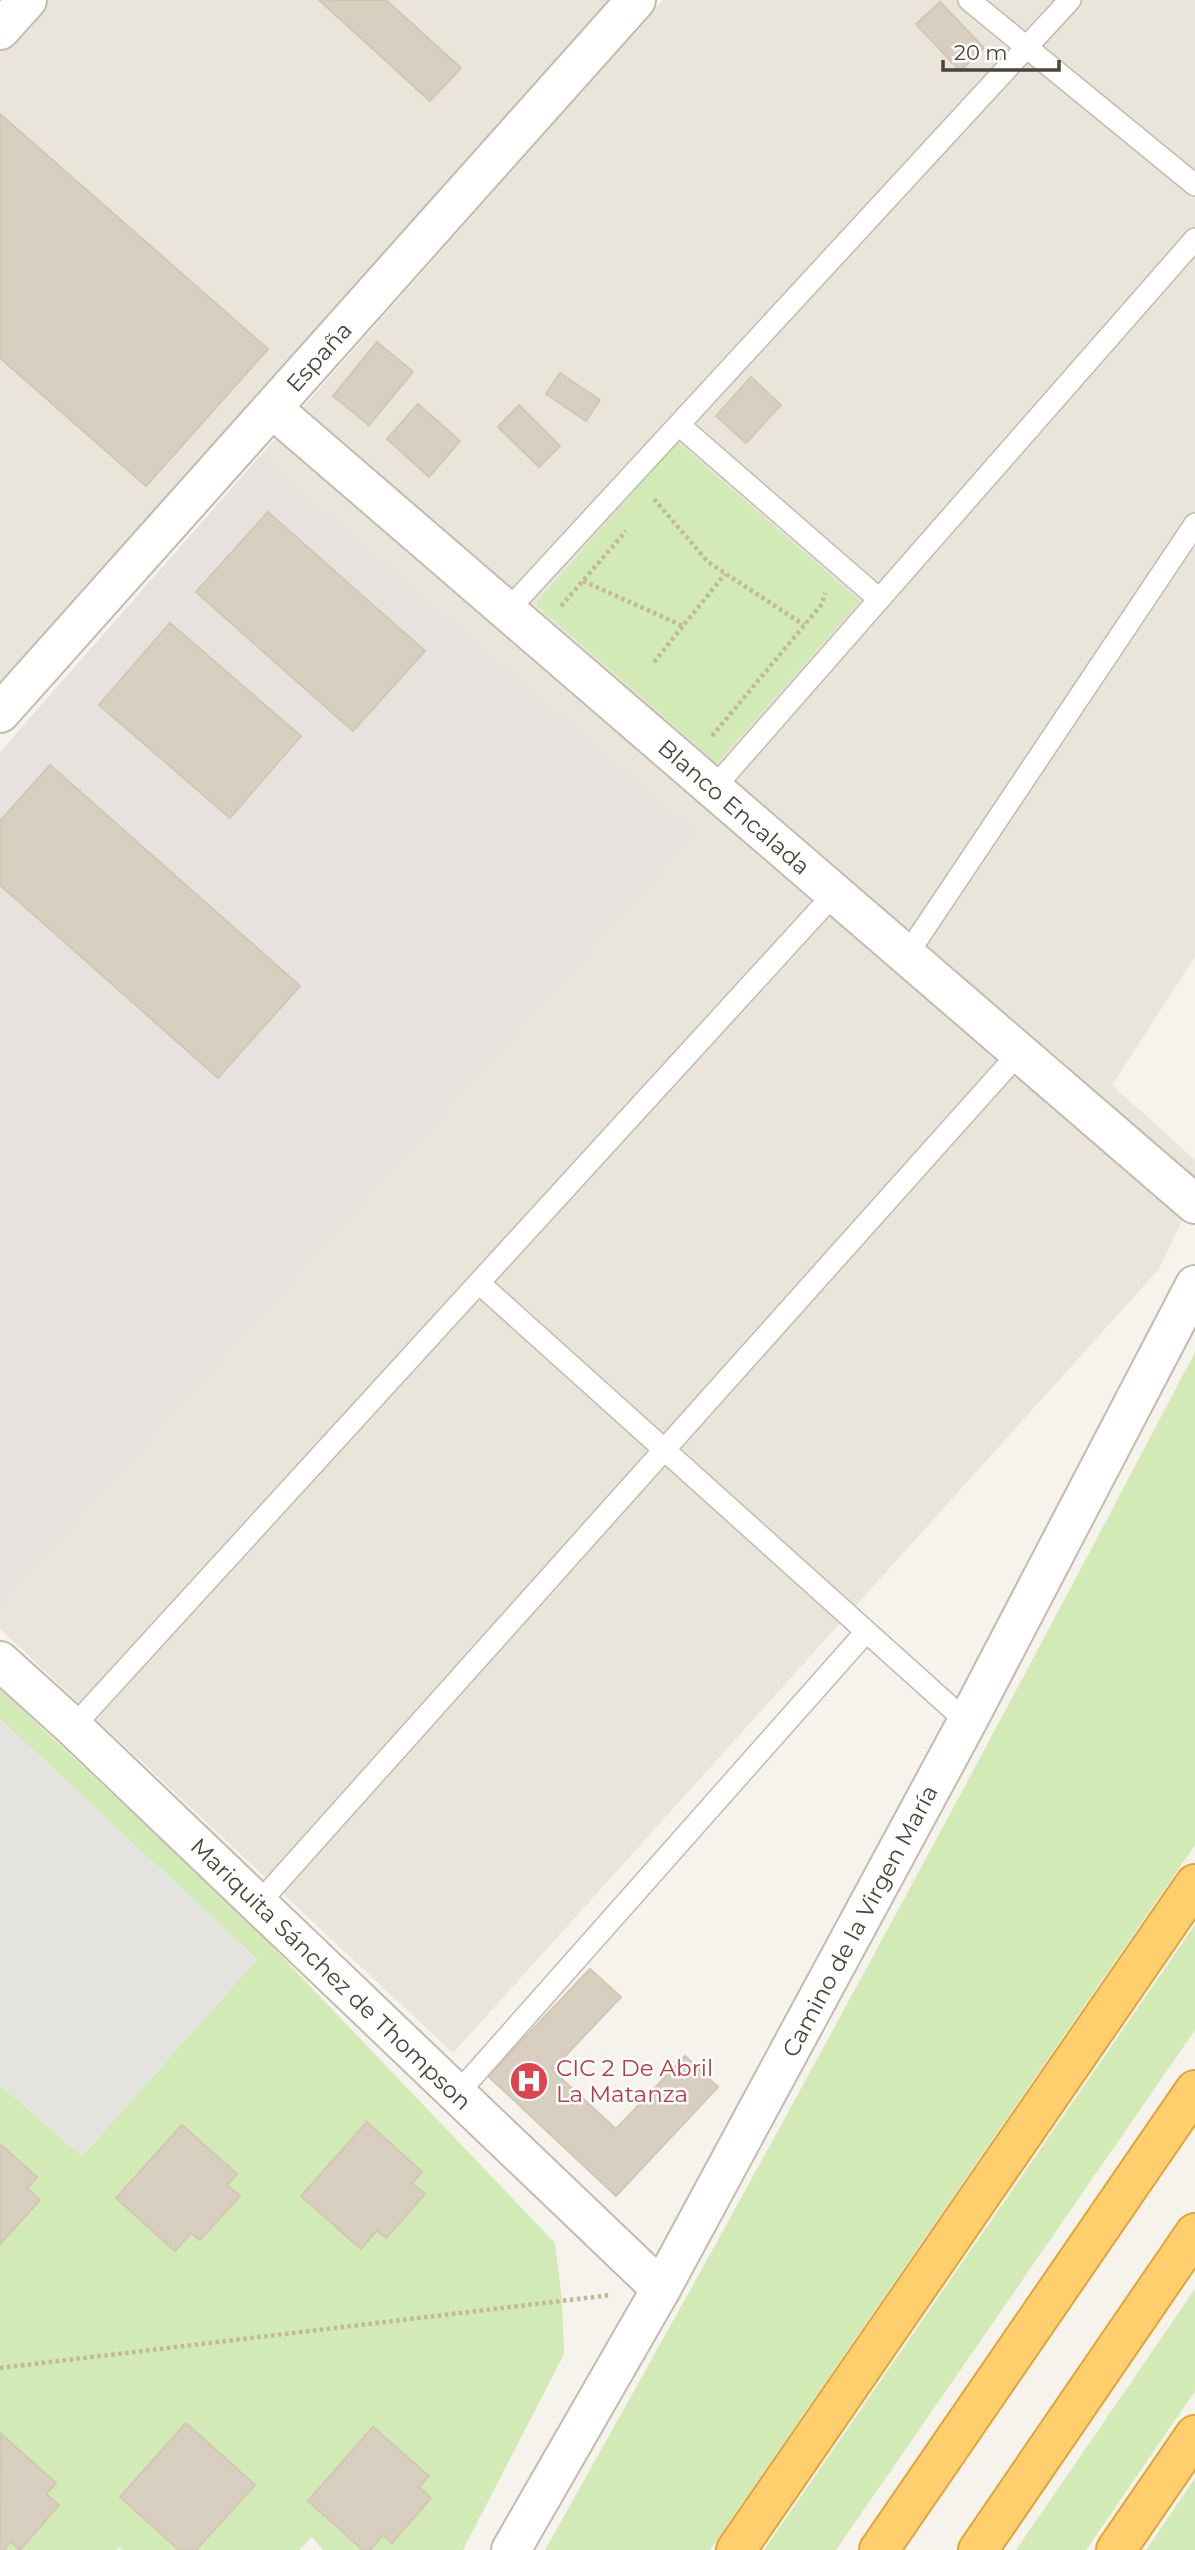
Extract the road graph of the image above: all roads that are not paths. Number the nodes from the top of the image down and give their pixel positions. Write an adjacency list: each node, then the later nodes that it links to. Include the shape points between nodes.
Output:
1 (27, 0): 5 (street)
2 (636, 0): 9 (street, España)
3 (969, 0): 6 (lane)
4 (1070, 0): 6 (lane)
5 (0, 30)
6 (1026, 47): 7 (lane); 10 (lane)
7 (1195, 186)
8 (1195, 239): 12 (lane)
9 (273, 409): 13 (street, Blanco Encalada); 14 (street, España)
10 (679, 425): 12 (lane); 13 (lane)
11 (1195, 524): 17 (lane)
12 (879, 599): 15 (lane)
13 (519, 621): 15 (street, Blanco Encalada)
14 (0, 713)
15 (713, 789): 16 (street, Blanco Encalada)
16 (834, 894): 17 (street, Blanco Encalada); 20 (lane)
17 (906, 956): 18 (street, Blanco Encalada)
18 (1018, 1053): 19 (street, Blanco Encalada); 22 (lane)
19 (1195, 1204)
20 (479, 1283): 22 (lane); 26 (lane)
21 (1195, 1285): 25 (street, Camino de la Virgen María)
22 (663, 1450): 23 (lane); 28 (lane)
23 (865, 1633): 25 (lane); 30 (lane)
24 (0, 1661): 26 (street, Mariquita Sánchez de Thompson)
25 (967, 1722): 32 (street, Camino de la Virgen María)
26 (73, 1727): 28 (street, Mariquita Sánchez de Thompson)
27 (1195, 1884): 35 (highway)
28 (258, 1904): 30 (street, Mariquita Sánchez de Thompson)
29 (1195, 2090): 36 (highway)
30 (457, 2094): 32 (street, Mariquita Sánchez de Thompson)
31 (1195, 2232): 37 (highway)
32 (661, 2290): 34 (street, Camino de la Virgen María)
33 (1195, 2435): 38 (highway)
34 (511, 2550)
35 (736, 2550)
36 (879, 2550)
37 (978, 2550)
38 (1116, 2550)

